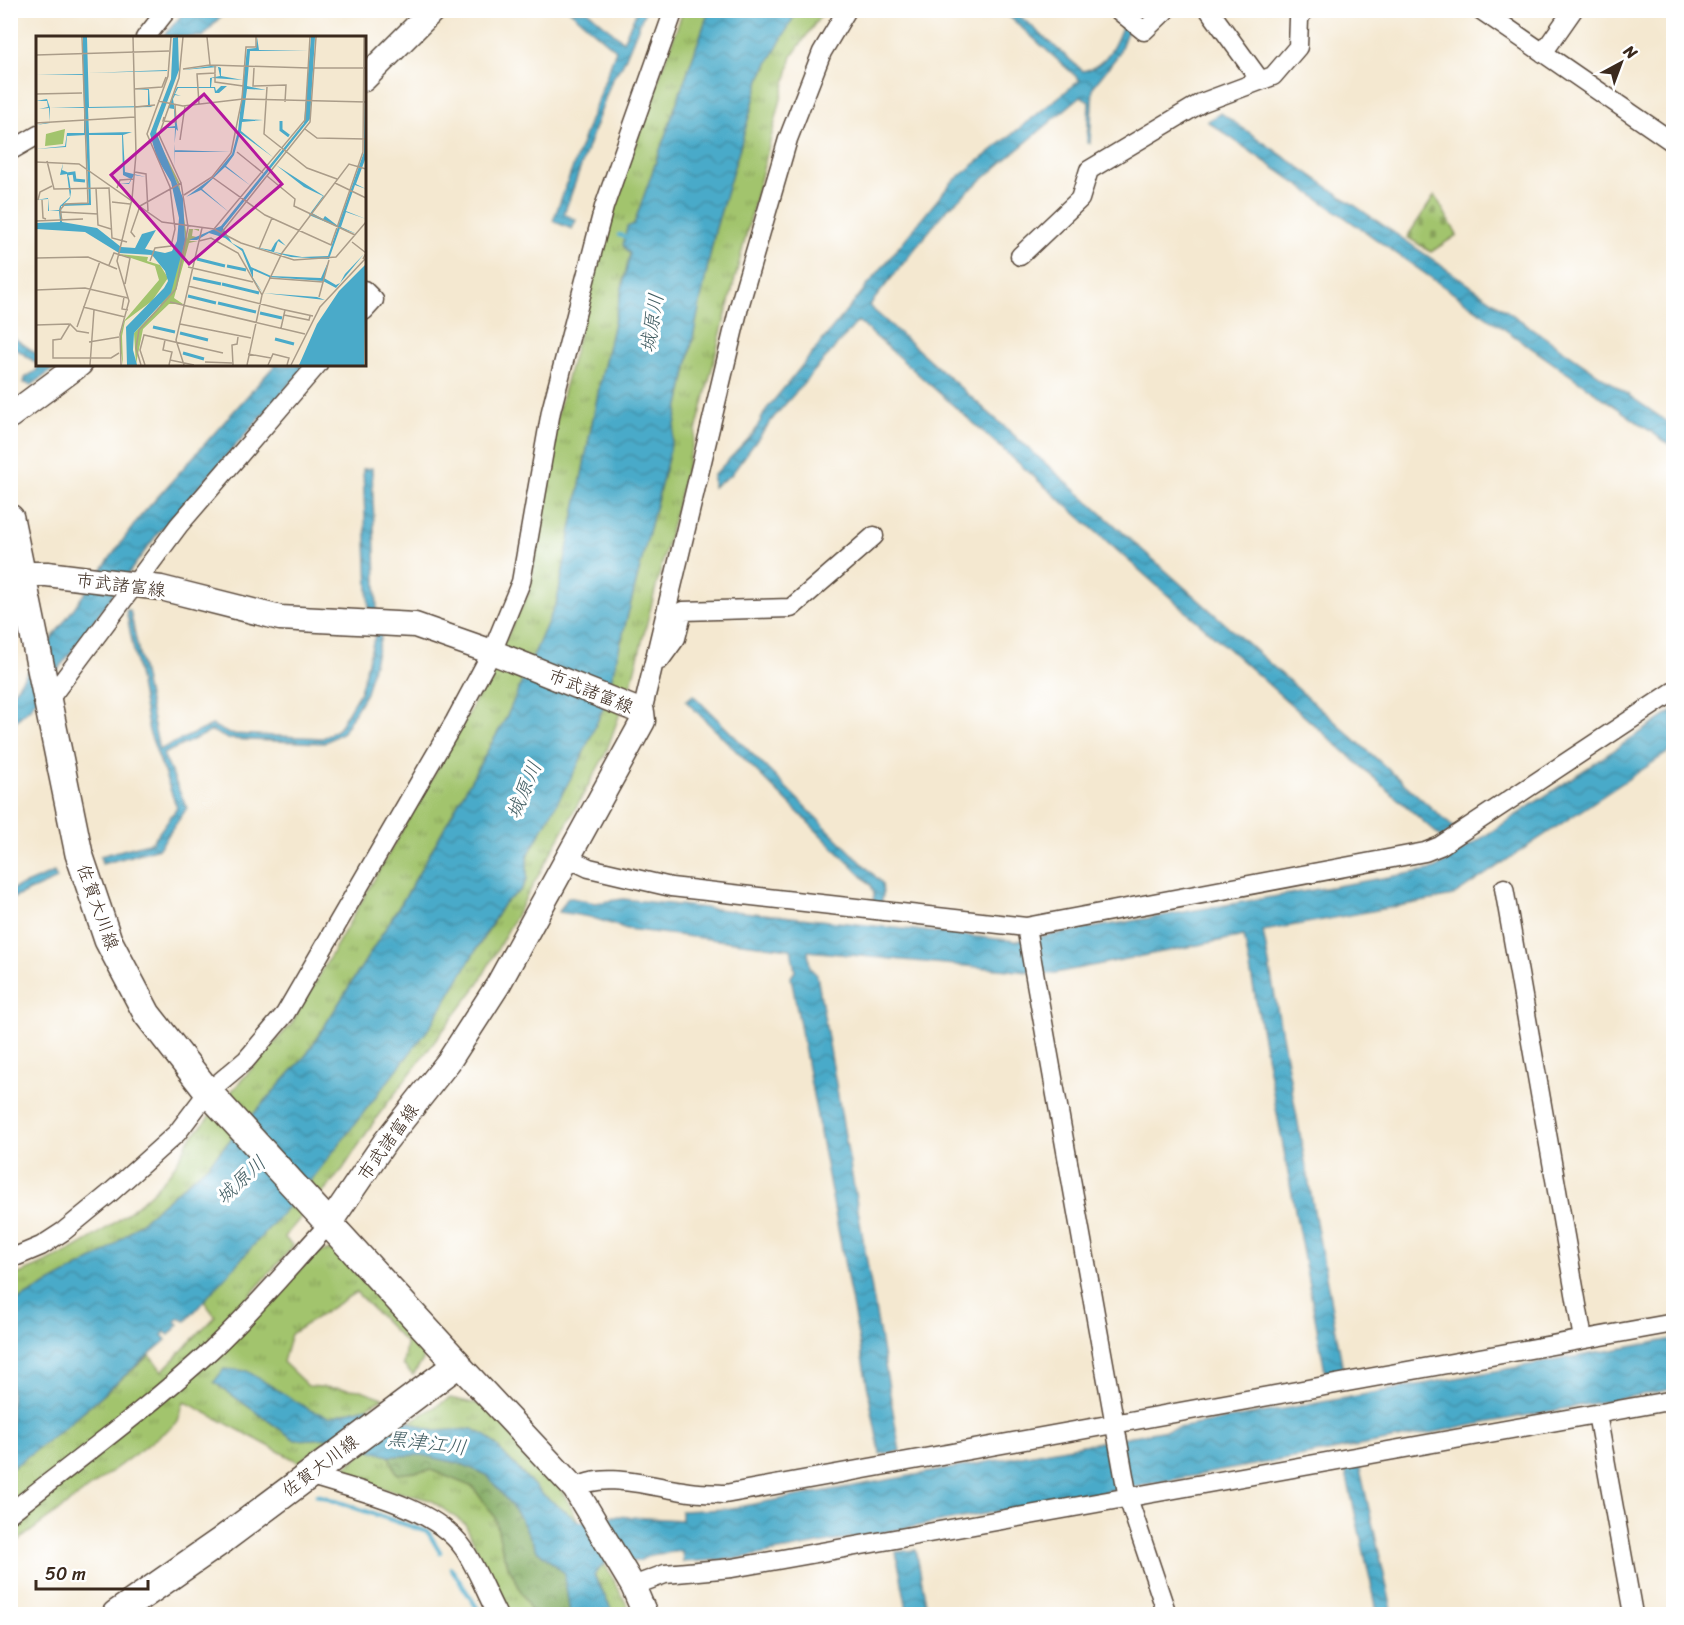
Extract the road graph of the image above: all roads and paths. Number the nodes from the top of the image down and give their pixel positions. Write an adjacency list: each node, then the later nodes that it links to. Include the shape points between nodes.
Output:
1 (167, 10): 11 (street)
2 (433, 10): 13 (main road)
3 (674, 10): 28 (street, via 604,207 550,411 520,582)
4 (847, 10): 29 (street, via 822,52 782,162 739,307)
5 (1166, 10): 10 (street, via 1144,31)
6 (1209, 10): 14 (street)
7 (1304, 10): 14 (street, via 1299,19 1298,47 1273,76)
8 (1481, 10): 12 (street)
9 (1573, 10): 12 (street)
10 (1125, 18)
11 (147, 36)
12 (1543, 53): 16 (street)
13 (366, 77)
14 (1260, 80): 18 (street, via 1201,103 1089,170 1080,199)
15 (36, 136): 17 (street)
16 (1674, 143)
17 (10, 151)
18 (1020, 255)
19 (366, 292): 20 (street, via 374,300)
20 (366, 309)
21 (77, 366): 23 (main road)
22 (316, 366): 27 (street, via 179,525)
23 (10, 416)
24 (10, 519): 26 (main road)
25 (874, 536): 29 (street, via 791,608 683,612 676,639)
26 (16, 576): 27 (main road, 市武諸富線, via 79,579); 31 (main road, 佐賀大川線)
27 (131, 587): 28 (main road, 市武諸富線, via 161,588 280,618 415,625); 31 (street)
28 (492, 652): 32 (main road, 市武諸富線); 36 (street, via 285,1014 246,1060)
29 (653, 669): 32 (street)
30 (1674, 691): 35 (street, via 1440,846 1425,852)
31 (46, 699): 36 (main road, 佐賀大川線, via 79,854 108,940 147,1014)
32 (640, 710): 33 (main road, 市武諸富線, via 643,721)
33 (570, 859): 35 (street, via 670,886); 37 (main road, 市武諸富線, via 449,1061 385,1142)
34 (1504, 888): 40 (street)
35 (1026, 930): 44 (street)
36 (208, 1092): 37 (main road, 佐賀大川線); 38 (street, via 177,1133 109,1194 64,1231)
37 (329, 1224): 41 (main road); 48 (street, via 210,1351)
38 (10, 1259)
39 (1674, 1323): 40 (street)
40 (1583, 1340): 44 (street)
41 (458, 1364): 45 (main road, 佐賀大川線); 46 (main road)
42 (1674, 1401): 43 (street)
43 (1597, 1414): 47 (street); 54 (street)
44 (1115, 1429): 46 (street, via 725,1494 684,1492 643,1482 585,1481); 47 (street)
45 (314, 1471): 50 (main road, 佐賀大川線); 51 (street, via 407,1507 441,1526 463,1548)
46 (579, 1496): 49 (main road)
47 (1128, 1496): 49 (street, via 732,1568); 53 (street)
48 (10, 1513)
49 (628, 1578): 52 (main road)
50 (116, 1614)
51 (497, 1614)
52 (645, 1614)
53 (1167, 1614)
54 (1633, 1614)

